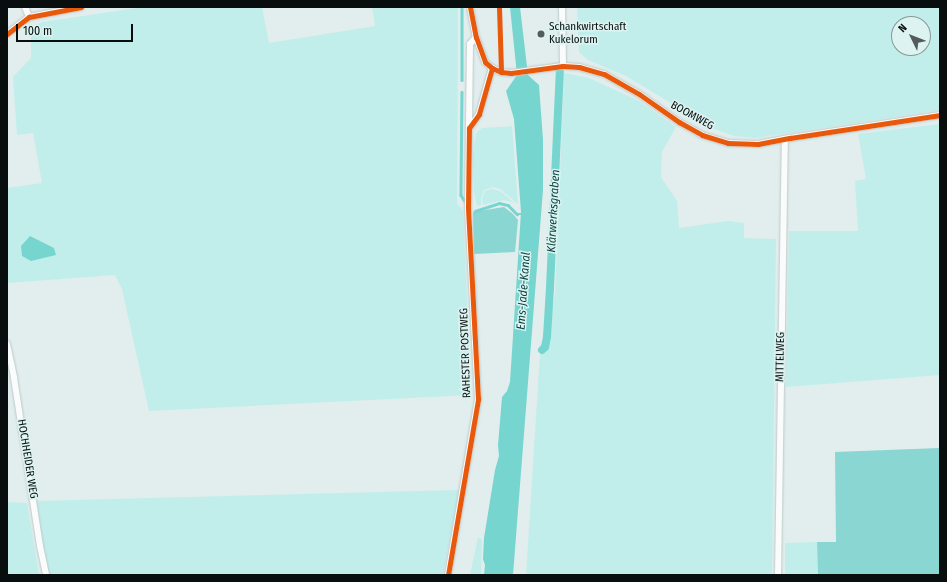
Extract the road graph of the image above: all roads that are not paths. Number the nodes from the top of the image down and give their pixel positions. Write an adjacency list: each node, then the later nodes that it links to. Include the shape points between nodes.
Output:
1 (25, 7): 5 (street)
2 (81, 7): 5 (street)
3 (470, 7): 7 (street)
4 (562, 7): 8 (street)
5 (29, 17): 6 (street)
6 (7, 34)
7 (476, 37): 9 (street, via 485,62); 11 (street, RAHESTER POSTWEG, via 470,44)
8 (563, 66): 9 (street, BOOMWEG, via 511,73); 12 (street, BOOMWEG, via 579,67 604,74 702,135 728,143 758,144)
9 (492, 68): 11 (street, via 479,114)
10 (940, 115): 12 (street, BOOMWEG)
11 (469, 128): 15 (street, RAHESTER POSTWEG, via 468,206 478,399)
12 (785, 138): 16 (street, MITTELWEG)
13 (7, 344): 14 (street, HOCHHEIDER WEG)
14 (46, 575)
15 (448, 575)
16 (778, 575)

